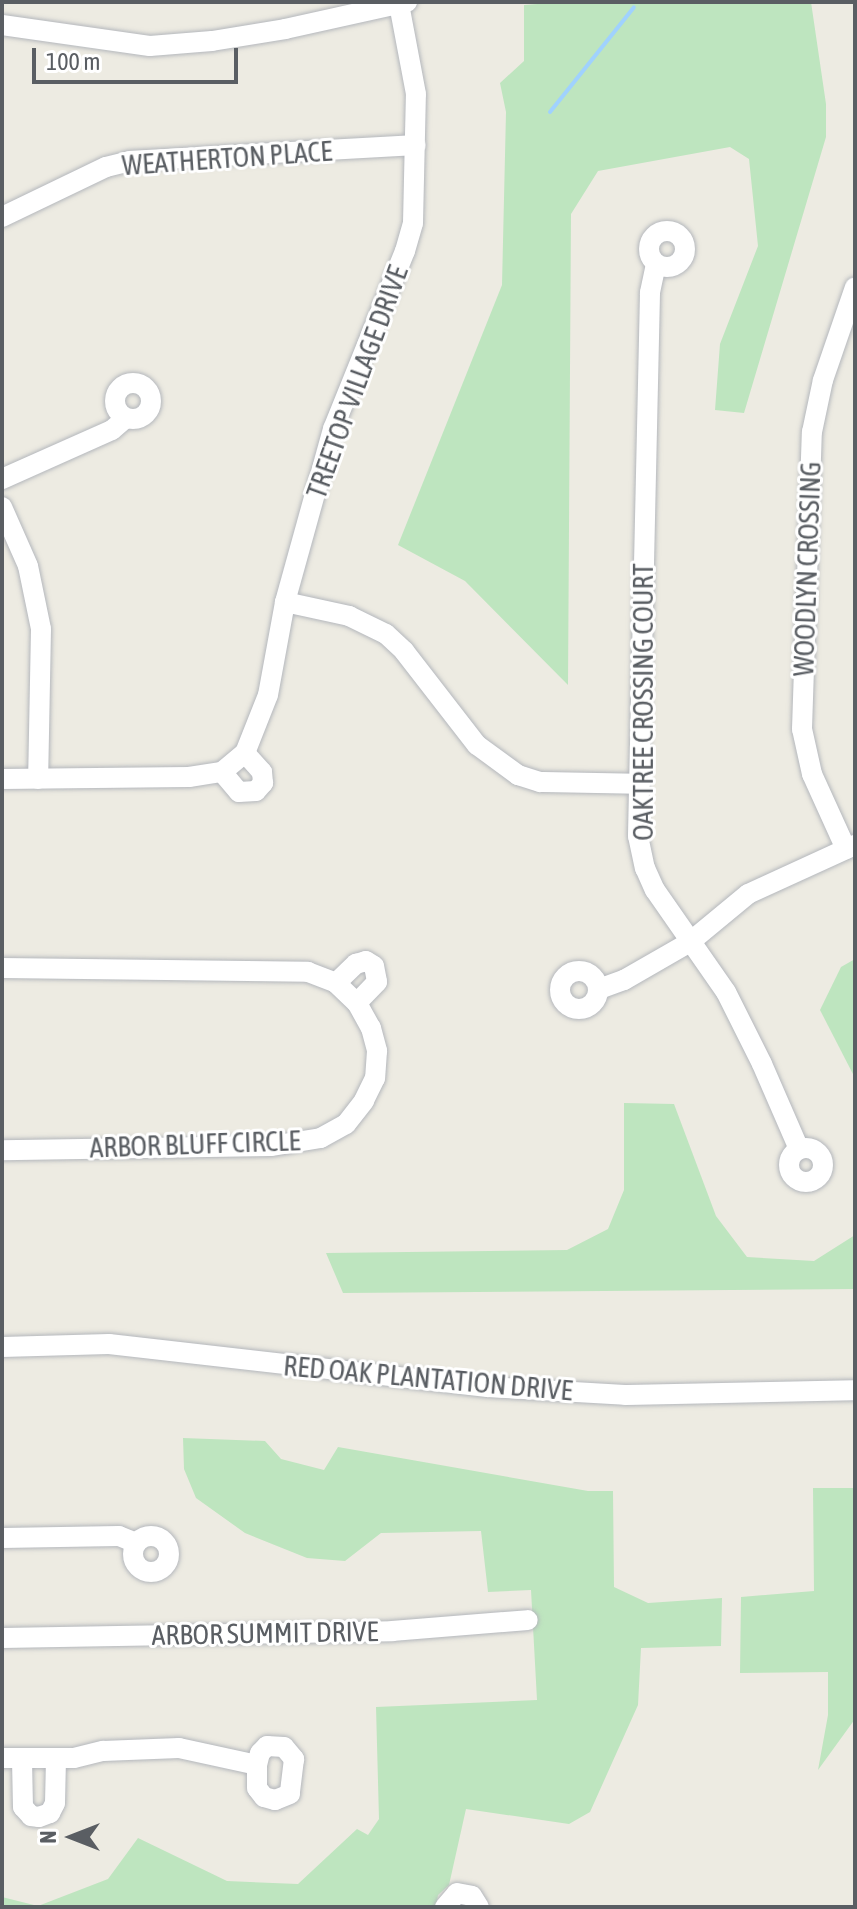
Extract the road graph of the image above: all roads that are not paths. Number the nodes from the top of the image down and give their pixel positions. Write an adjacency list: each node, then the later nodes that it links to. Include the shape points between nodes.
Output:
1 (403, 3): 2 (street, via 285,29 150,46); 3 (street, TREETOP VILLAGE DRIVE, via 416,94)
2 (2, 25)
3 (416, 145): 4 (street, WEATHERTON PLACE, via 130,161 106,167); 10 (street, TREETOP VILLAGE DRIVE, via 409,237 333,429)
4 (2, 217)
5 (656, 264): 15 (street, OAKTREE CROSSING COURT, via 650,293)
6 (855, 287): 16 (street, WOODLYN CROSSING, via 823,380 812,432 802,729 812,774)
7 (126, 418): 8 (street, via 112,430)
8 (2, 479)
9 (2, 507): 14 (street, via 28,566 41,629)
10 (285, 602): 11 (street, TREETOP VILLAGE DRIVE, via 268,695); 15 (street, via 349,616 386,634 477,745 518,775 540,782)
11 (245, 753): 12 (street, TREETOP VILLAGE DRIVE); 12 (street, via 262,772 263,783 256,791 239,792)
12 (222, 772): 14 (street)
13 (2, 779): 14 (street)
14 (38, 779)
15 (640, 784): 17 (street, OAKTREE CROSSING COURT, via 638,836 645,868)
16 (851, 847): 17 (street, via 748,894)
17 (690, 942): 20 (street); 22 (street, OAKTREE CROSSING COURT, via 726,992)
18 (2, 968): 19 (street, ARBOR BLUFF CIRCLE, via 290,969)
19 (336, 983): 21 (street, ARBOR BLUFF CIRCLE); 21 (street, via 356,964 371,964 377,982)
20 (599, 989)
21 (357, 1003): 23 (street, ARBOR BLUFF CIRCLE, via 377,1051 375,1078 346,1124 321,1138 271,1146)
22 (799, 1149)
23 (2, 1150)
24 (2, 1347): 25 (street, RED OAK PLANTATION DRIVE, via 109,1344 488,1387 625,1395)
25 (855, 1390)
26 (2, 1538): 27 (street, via 119,1536)
27 (136, 1543)
28 (528, 1620): 29 (street, ARBOR SUMMIT DRIVE, via 392,1631)
29 (2, 1638)
30 (12, 1759): 31 (street); 31 (street, via 23,1807 39,1817 50,1813 55,1803)
31 (56, 1759): 32 (street, via 179,1748)
32 (257, 1765)
33 (445, 1907): 34 (street, via 457,1893 472,1896)
34 (479, 1907)

